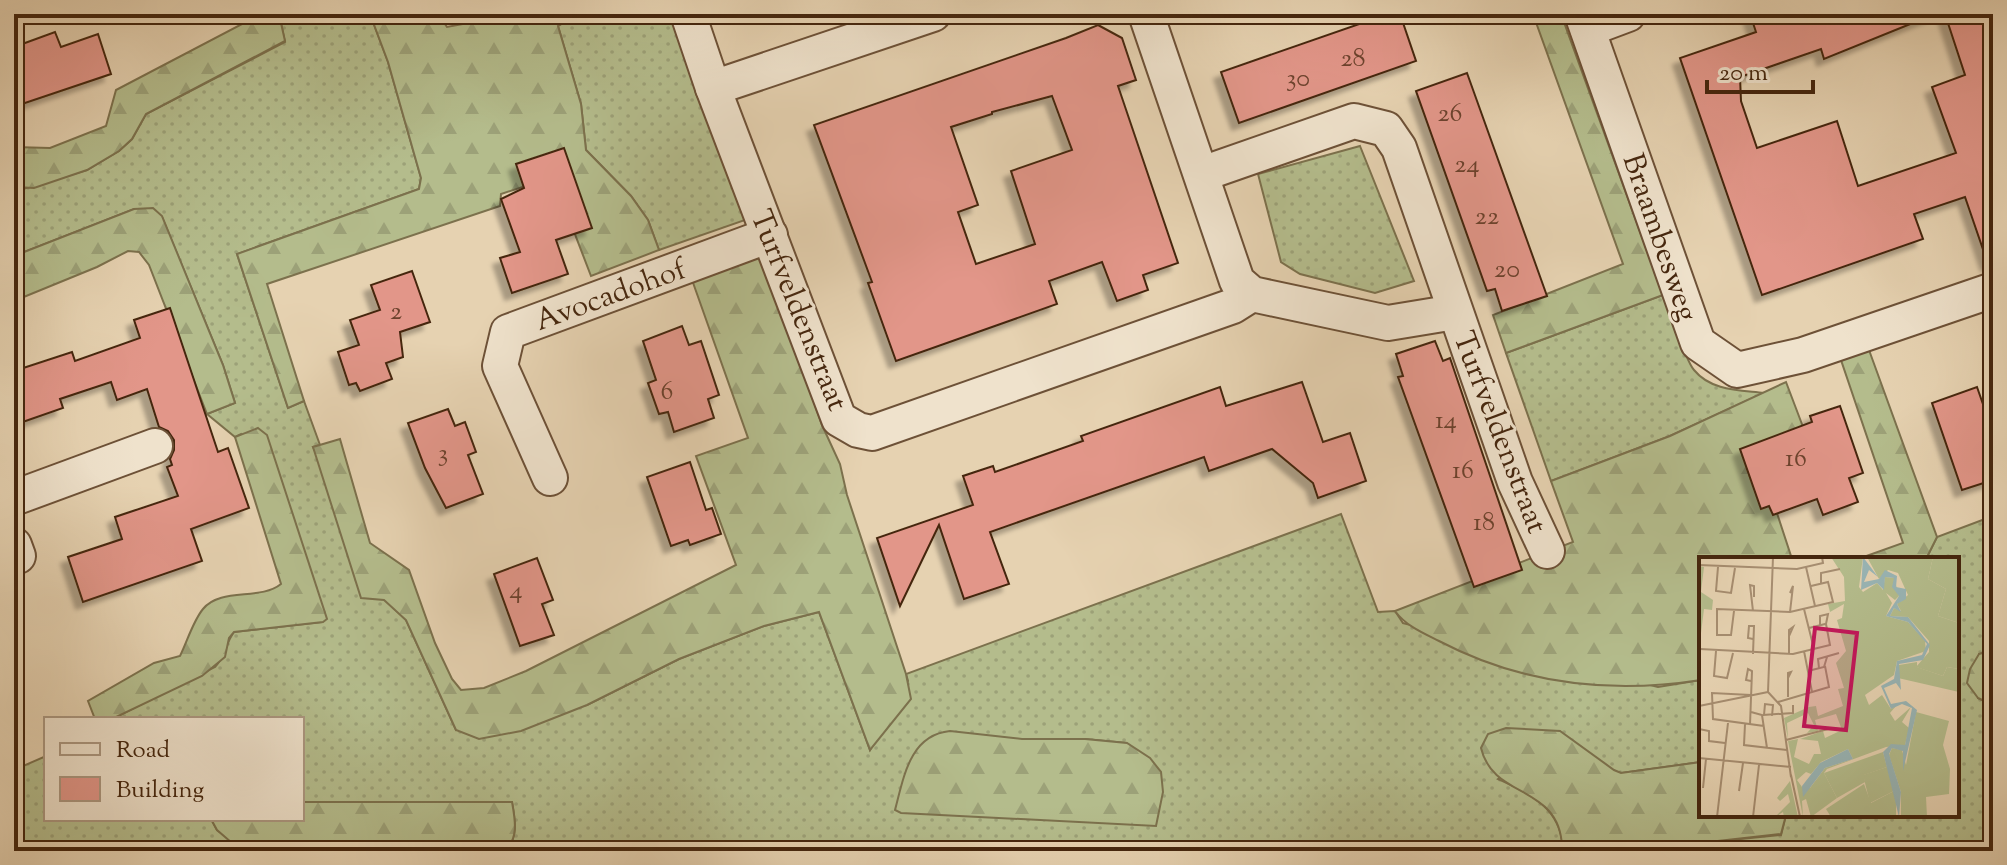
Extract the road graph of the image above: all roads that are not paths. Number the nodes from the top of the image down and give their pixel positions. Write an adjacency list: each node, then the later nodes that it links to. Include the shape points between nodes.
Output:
1 (688, 14): 6 (street, Turfveldenstraat)
2 (933, 14): 6 (street)
3 (1146, 14): 7 (street)
4 (1628, 14): 5 (street)
5 (1585, 21): 9 (street, Braambesweg, via 1698,343 1737,370 1803,355)
6 (713, 88): 8 (street, Turfveldenstraat)
7 (1202, 174): 10 (street, via 1237,281); 11 (street, Turfveldenstraat, via 1354,121 1386,129 1399,148)
8 (770, 235): 10 (street, Turfveldenstraat, via 839,419 872,433 1233,306); 13 (street, Avocadohof, via 508,332 500,366)
9 (1993, 290)
10 (1252, 294): 11 (street, Turfveldenstraat, via 1388,323)
11 (1455, 312): 15 (street, Turfveldenstraat, via 1515,482)
12 (155, 446): 14 (street)
13 (550, 478)
14 (14, 498)
15 (1547, 551)

